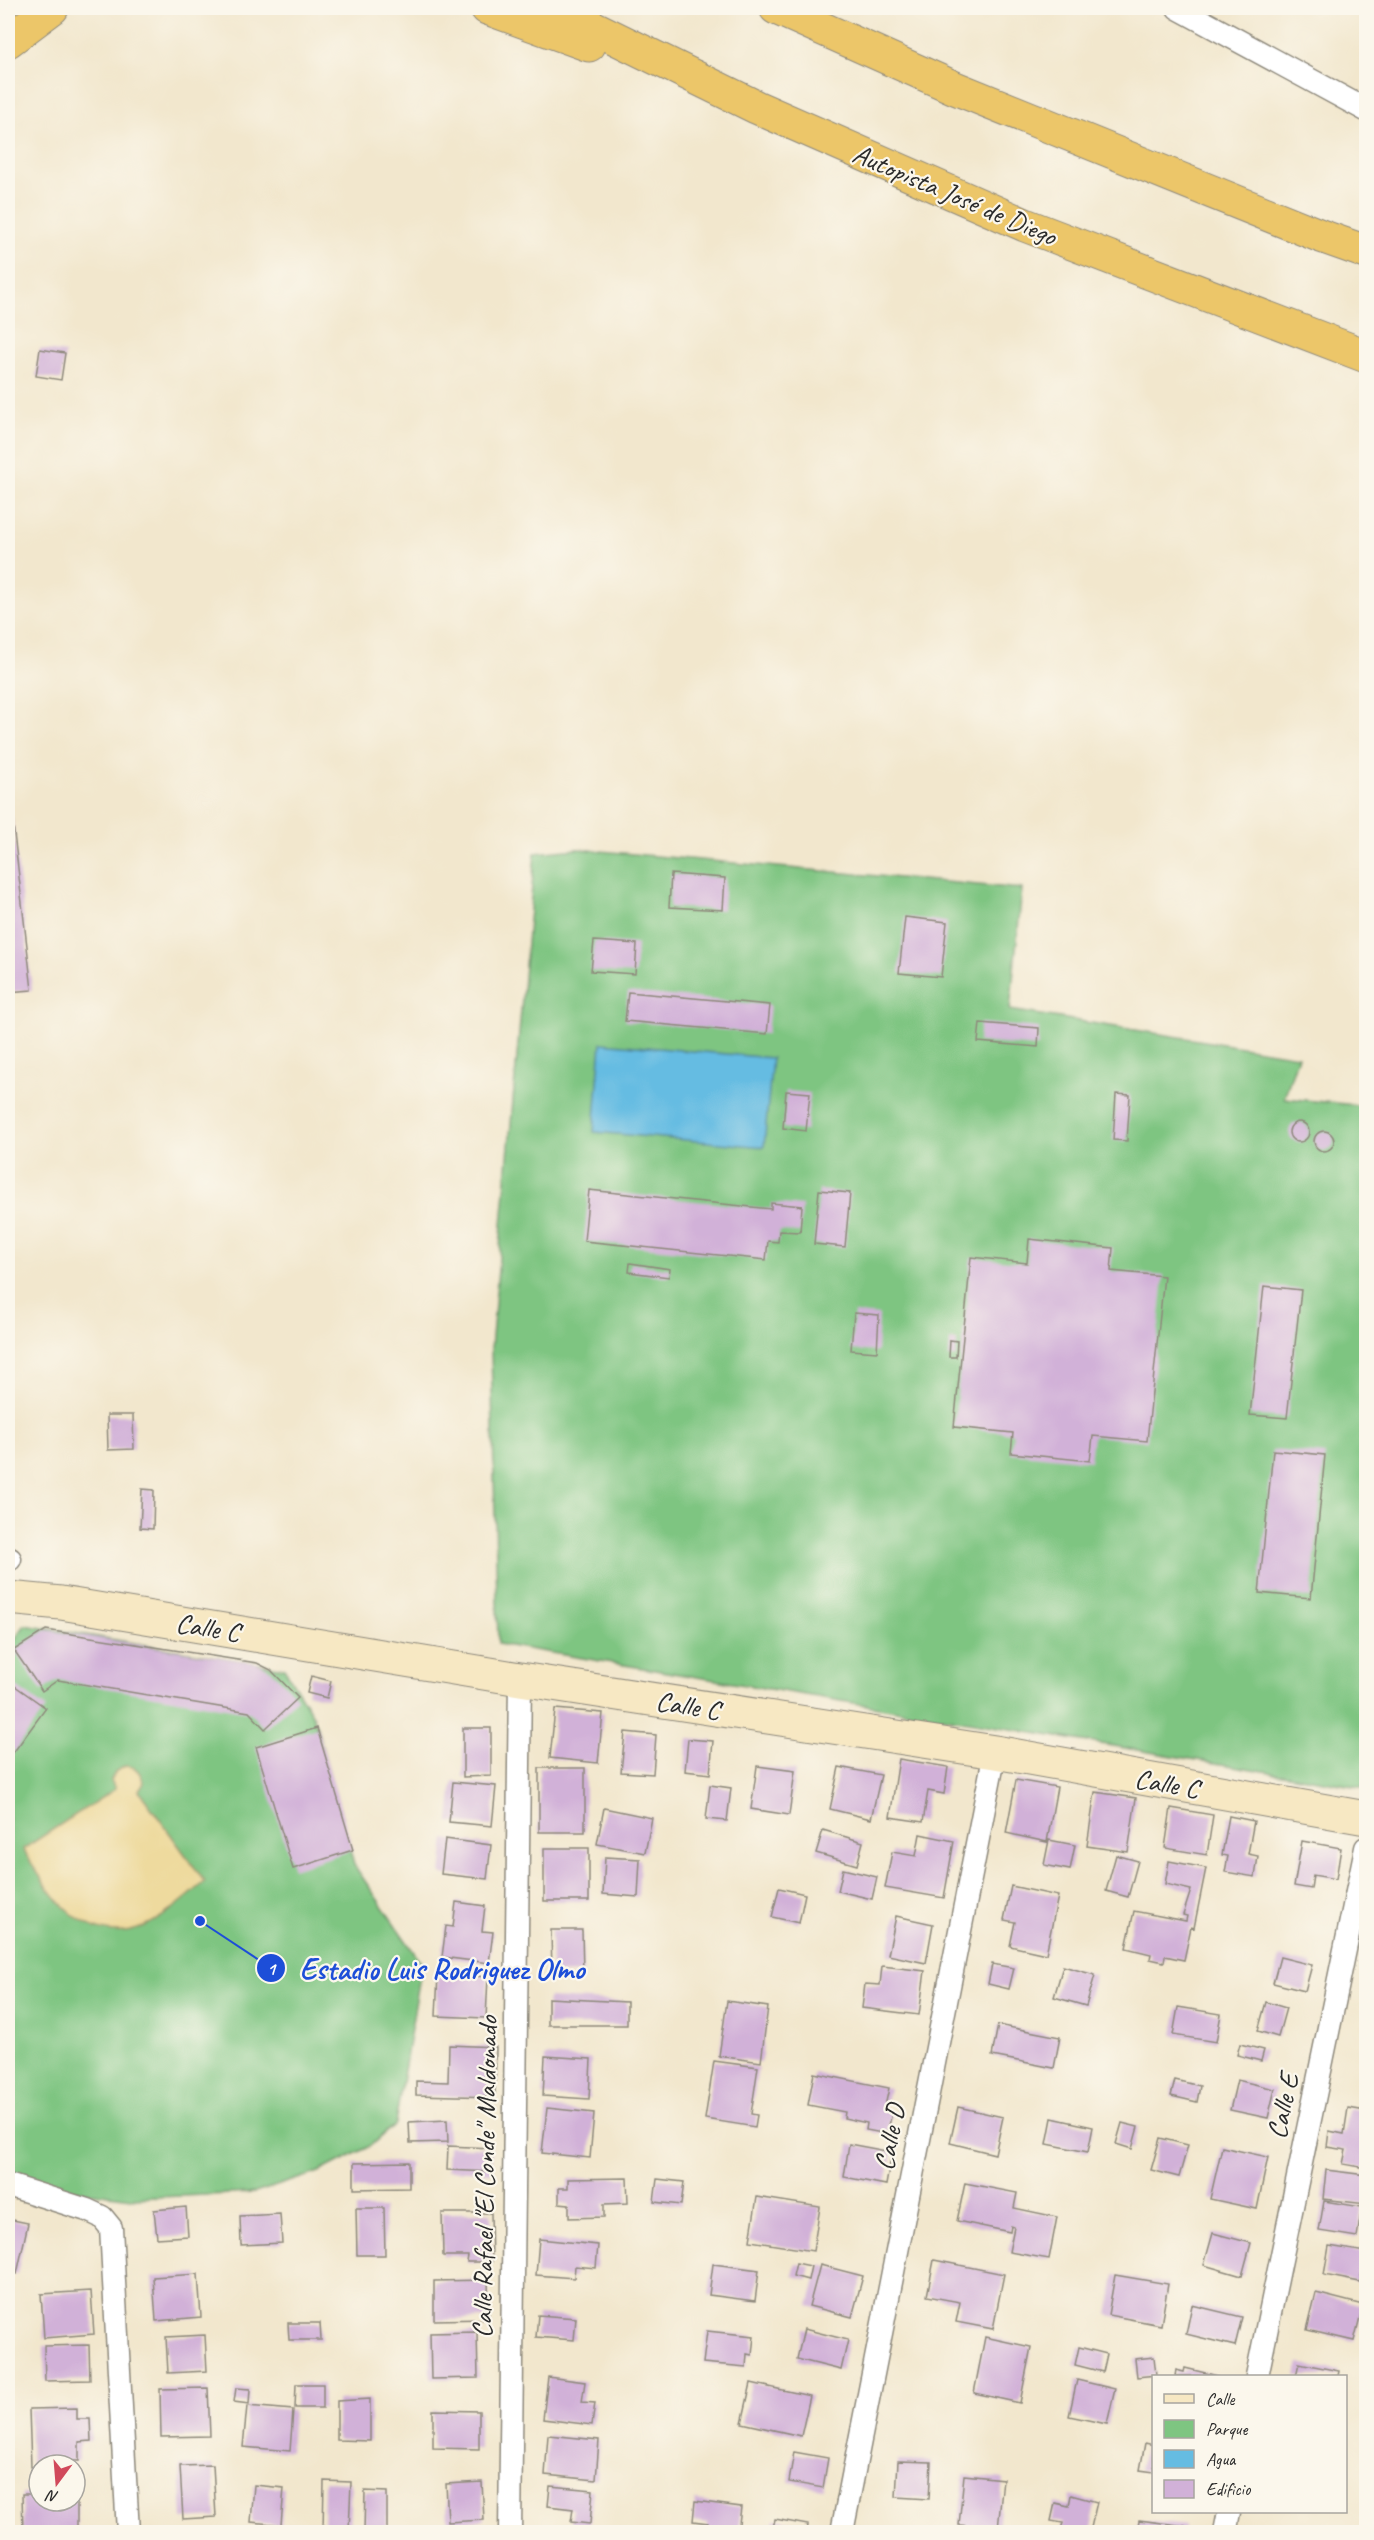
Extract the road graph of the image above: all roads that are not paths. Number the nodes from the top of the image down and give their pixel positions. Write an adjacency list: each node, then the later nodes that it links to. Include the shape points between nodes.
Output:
1 (52, 8): 6 (highway)
2 (487, 8): 7 (highway)
3 (554, 8): 7 (highway, Autopista José de Diego)
4 (776, 8): 9 (highway, via 955,88)
5 (1178, 8): 8 (street)
6 (8, 40)
7 (756, 107): 10 (highway, Autopista José de Diego, via 1025,225)
8 (1366, 110)
9 (1366, 252)
10 (1366, 356)
11 (8, 1598): 12 (street, Calle C, via 61,1603)
12 (520, 1679): 13 (street, Calle C); 20 (street, Calle Rafael "El Conde" Maldonado)
13 (995, 1752): 14 (street, Calle C); 21 (street, Calle D)
14 (1366, 1818)
15 (1366, 1848): 17 (street, Calle E)
16 (8, 2185): 19 (street, via 87,2210 102,2217 111,2228)
17 (1257, 2375)
18 (1229, 2513): 22 (street)
19 (128, 2532)
20 (510, 2532)
21 (842, 2532)
22 (1225, 2532)

